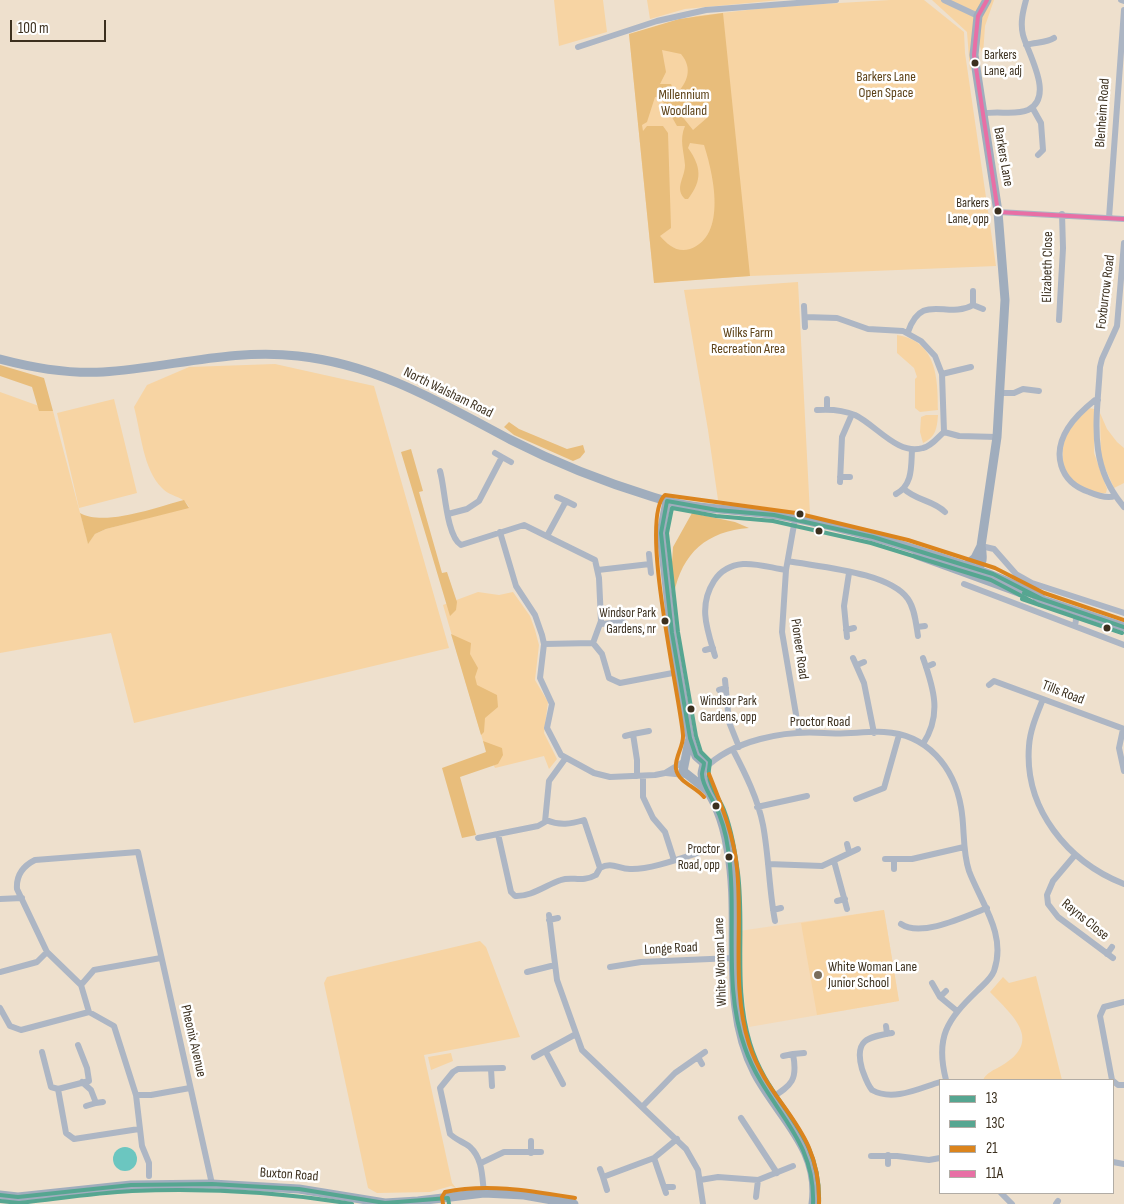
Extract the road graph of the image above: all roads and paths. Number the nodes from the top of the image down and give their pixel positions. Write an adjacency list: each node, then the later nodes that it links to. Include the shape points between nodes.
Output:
1 (836, 0): 9 (street, via 706,10 657,21)
2 (944, 0): 6 (street)
3 (987, 0): 6 (street)
4 (1026, 0): 8 (street, via 1022,25)
5 (1124, 10): 12 (street, Blenheim Road)
6 (978, 16): 11 (street, Barkers Lane, via 974,55)
7 (1054, 38): 8 (street)
8 (1026, 45): 10 (street, via 1039,85 1039,96)
9 (578, 47)
10 (1032, 107): 11 (street, via 1023,111); 14 (street, via 1043,131 1043,150)
11 (982, 114): 15 (street, Barkers Lane)
12 (1115, 115): 13 (street); 17 (street, Blenheim Road)
13 (1124, 116)
14 (1038, 155)
15 (998, 212): 16 (street); 32 (street, Barkers Lane, via 1005,300)
16 (1062, 214): 17 (street); 25 (street, Elizabeth Close)
17 (1109, 218): 18 (street)
18 (1124, 219)
19 (1124, 244): 34 (street, Foxburrow Road, via 1118,326 1102,359)
20 (973, 291): 21 (street)
21 (973, 305): 23 (street); 27 (street, via 965,309 922,310)
22 (804, 306): 24 (street)
23 (983, 309)
24 (805, 317): 26 (street); 27 (street, via 837,318 868,329)
25 (1059, 320)
26 (805, 327)
27 (908, 332): 30 (street, via 935,356)
28 (0, 359): 50 (street, North Walsham Road, via 48,370 82,372 136,369 236,354 275,354 327,360 402,385 578,471)
29 (971, 367): 30 (street)
30 (942, 374): 38 (street)
31 (1039, 391): 32 (street, via 1023,389)
32 (1000, 393): 39 (street, Barkers Lane)
33 (827, 399): 35 (street)
34 (1098, 400): 48 (street, Foxburrow Road, via 1098,456); 48 (street, via 1068,427 1062,440 1059,462 1073,485 1094,494)
35 (827, 409): 36 (street); 37 (street)
36 (817, 410)
37 (852, 414): 40 (street); 45 (street, via 842,437 840,479)
38 (944, 432): 39 (street, via 960,436); 40 (street, via 930,445)
39 (997, 436): 60 (street, Barkers Lane)
40 (912, 450): 46 (street, via 910,475)
41 (494, 453): 42 (street)
42 (502, 457): 43 (street); 55 (street, via 478,502)
43 (511, 462)
44 (440, 471): 55 (street, via 446,479 443,495)
45 (850, 477)
46 (904, 489): 47 (street); 54 (street, via 914,498 935,504)
47 (896, 494)
48 (1115, 496): 53 (street, Foxburrow Road)
49 (557, 497): 51 (street)
50 (667, 501): 56 (street, North Walsham Road); 95 (street, White Woman Lane, via 662,544)
51 (566, 502): 52 (street); 58 (street)
52 (574, 506)
53 (1124, 507)
54 (945, 512)
55 (448, 514): 57 (street, via 455,538 461,545)
56 (795, 519): 59 (street, North Walsham Road); 62 (street, Pioneer Road)
57 (500, 532): 58 (street, via 524,526); 84 (street, via 516,586 535,615)
58 (547, 536): 66 (street, via 595,560)
59 (873, 537): 64 (street, North Walsham Road); 70 (street, North Walsham Road)
60 (981, 546): 64 (street, Barkers Lane); 65 (street, Barkers Lane, via 983,557); 74 (street, via 994,549 1016,574 1032,583)
61 (649, 554): 63 (street)
62 (788, 561): 67 (street, Pioneer Road); 69 (street)
63 (650, 564): 66 (street); 68 (street)
64 (967, 565): 65 (street, North Walsham Road); 70 (street)
65 (978, 569): 70 (street); 72 (street, North Walsham Road, via 1014,583)
66 (598, 570): 76 (street)
67 (786, 570): 86 (street, via 741,564 719,574 704,601 706,627); 103 (street, Pioneer Road, via 782,632)
68 (651, 573)
69 (849, 573): 79 (street, via 878,580 901,592 913,610); 81 (street, via 844,606 846,633)
70 (970, 575): 72 (street, North Walsham Road)
71 (964, 584): 78 (street)
72 (1042, 599): 73 (street, North Walsham Road)
73 (1077, 612): 78 (street); 80 (street, North Walsham Road)
74 (1124, 613)
75 (623, 622): 76 (street)
76 (601, 624): 83 (street)
77 (925, 626): 79 (street)
78 (1075, 626): 85 (street)
79 (917, 627): 82 (street)
80 (1124, 627)
81 (854, 628)
82 (918, 636)
83 (593, 643): 84 (street); 95 (street, via 602,654 613,683)
84 (544, 644): 113 (street, via 540,678 552,704 547,728)
85 (1124, 645)
86 (713, 648): 87 (street); 88 (street)
87 (705, 650)
88 (715, 656)
89 (853, 658): 93 (street)
90 (923, 658): 94 (street)
91 (864, 662): 93 (street)
92 (934, 664): 94 (street)
93 (857, 666): 104 (street, via 869,698)
94 (926, 667): 109 (street, via 935,710 933,728)
95 (678, 672): 108 (street, White Woman Lane)
96 (725, 680): 98 (street)
97 (992, 680): 100 (street, Tills Road)
98 (726, 688): 99 (street); 110 (street)
99 (718, 690)
100 (1043, 699): 101 (street, Tills Road); 132 (street, via 1029,745 1031,777 1035,795 1050,826)
101 (1124, 729): 116 (street, Tills Road, via 1119,748)
102 (649, 731): 105 (street)
103 (799, 732): 104 (street, Proctor Road); 110 (street, Proctor Road, via 759,740)
104 (874, 733): 106 (street, Proctor Road)
105 (633, 734): 107 (street); 119 (street)
106 (899, 735): 109 (street, Proctor Road); 122 (street, via 886,790 864,793)
107 (625, 736)
108 (690, 738): 112 (street, White Woman Lane); 114 (street, White Woman Lane)
109 (923, 744): 128 (street, Proctor Road, via 939,756 953,777 963,819)
110 (736, 749): 111 (street, Proctor Road); 123 (street)
111 (725, 753): 112 (street, Proctor Road); 115 (street, Proctor Road)
112 (698, 757): 114 (street); 115 (street, White Woman Lane)
113 (565, 759): 119 (street, via 602,776); 124 (street, via 549,781)
114 (684, 761): 117 (street); 118 (street, White Woman Lane)
115 (703, 771): 118 (street); 120 (street, White Woman Lane)
116 (1124, 771)
117 (665, 773): 118 (street); 119 (street)
118 (689, 776): 120 (street, White Woman Lane)
119 (640, 777): 134 (street, via 645,802 665,832)
120 (710, 793): 158 (street, White Woman Lane, via 728,848 732,879)
121 (807, 796): 123 (street)
122 (856, 799)
123 (757, 807): 137 (street, via 763,824)
124 (546, 820): 125 (street, via 538,826); 138 (street, via 557,824 584,820)
125 (498, 834): 126 (street); 138 (street, via 511,892 515,896 526,895 562,880 578,881 593,877)
126 (478, 838)
127 (847, 844): 131 (street)
128 (964, 847): 135 (street); 146 (street, Proctor Road, via 970,871)
129 (858, 849): 131 (street)
130 (701, 852): 134 (street)
131 (849, 852): 136 (street)
132 (1075, 855): 140 (street, via 1100,873); 156 (street, Rayns Close, via 1052,881 1048,904 1058,917)
133 (885, 859): 135 (street)
134 (674, 860): 138 (street, via 630,870 611,864)
135 (894, 860): 139 (street)
136 (834, 861): 137 (street, via 812,867); 143 (street)
137 (768, 864): 148 (street)
138 (600, 868)
139 (894, 868)
140 (1124, 884)
141 (22, 898): 142 (street); 155 (street); 157 (street, Pheonix Avenue, via 16,880 25,865 35,860 138,852)
142 (0, 899)
143 (845, 899): 144 (street); 147 (street)
144 (837, 901)
145 (781, 908): 148 (street)
146 (987, 908): 153 (street, via 927,928); 170 (street, Proctor Road, via 996,931 994,971)
147 (847, 909)
148 (773, 910): 151 (street)
149 (558, 918): 160 (street, via 549,917)
150 (908, 920): 153 (street)
151 (776, 921)
152 (901, 924): 153 (street)
153 (908, 928)
154 (1112, 947): 156 (street, Rayns Close)
155 (47, 952): 162 (street, via 37,962); 165 (street)
156 (1107, 954): 159 (street, Rayns Close)
157 (161, 958): 165 (street, via 94,970); 192 (street, Pheonix Avenue)
158 (733, 958): 161 (street, Longe Road, via 641,962); 195 (street, White Woman Lane, via 739,1033 752,1066)
159 (1113, 958)
160 (554, 965): 163 (street); 173 (street)
161 (610, 967)
162 (0, 972)
163 (527, 972)
164 (932, 983): 167 (street)
165 (81, 985): 171 (street)
166 (946, 991): 167 (street)
167 (940, 997): 170 (street)
168 (1124, 1002): 187 (street, via 1104,1007 1100,1016)
169 (0, 1008): 171 (street, via 10,1026 20,1030)
170 (957, 1011): 186 (street, Proctor Road, via 946,1028 941,1047)
171 (89, 1012): 194 (street, via 114,1026)
172 (886, 1026): 189 (street, via 890,1033 866,1039 859,1051 865,1079 872,1090 904,1093)
173 (576, 1034): 176 (street); 199 (street, via 587,1056)
174 (78, 1045): 188 (street, via 89,1081)
175 (42, 1052): 193 (street, via 51,1087)
176 (546, 1052): 180 (street); 190 (street)
177 (705, 1052): 182 (street)
178 (804, 1053): 179 (street)
179 (793, 1054): 181 (street); 195 (street, via 795,1077 791,1084)
180 (534, 1056)
181 (783, 1056)
182 (698, 1057): 183 (street); 199 (street, via 675,1073)
183 (702, 1064)
184 (503, 1068): 185 (street)
185 (492, 1069): 191 (street); 210 (street, via 458,1069 440,1088 450,1134 470,1147)
186 (946, 1079)
187 (1112, 1079)
188 (82, 1082): 193 (street); 197 (street, via 91,1090)
189 (939, 1082)
190 (562, 1084)
191 (492, 1086)
192 (190, 1088): 194 (street); 219 (street, Pheonix Avenue)
193 (58, 1089): 201 (street, via 66,1133 74,1139)
194 (136, 1095): 201 (street)
195 (771, 1098): 229 (street, White Woman Lane, via 806,1151 813,1176)
196 (104, 1102): 197 (street)
197 (96, 1104): 198 (street)
198 (86, 1106)
199 (642, 1107): 202 (street)
200 (741, 1118): 214 (street)
201 (139, 1129): 215 (street)
202 (677, 1139): 208 (street); 217 (street, via 693,1160)
203 (531, 1141): 205 (street)
204 (542, 1152): 205 (street)
205 (531, 1153): 210 (street, via 504,1152)
206 (871, 1156): 207 (street)
207 (888, 1156): 209 (street); 211 (street)
208 (654, 1158): 216 (street); 220 (street, via 666,1190)
209 (939, 1158)
210 (480, 1163): 222 (street)
211 (888, 1164)
212 (793, 1166): 214 (street)
213 (600, 1169): 216 (street)
214 (777, 1173): 218 (street)
215 (150, 1176)
216 (602, 1177): 221 (street)
217 (700, 1180): 218 (street, via 718,1177); 228 (street)
218 (758, 1180): 225 (street)
219 (212, 1184): 224 (street, Buxton Road, via 130,1185 18,1197); 226 (street, Buxton Road, via 318,1191 385,1203)
220 (673, 1186)
221 (607, 1190)
222 (484, 1193): 226 (street, Buxton Road); 227 (street, Buxton Road)
223 (1002, 1194): 230 (street)
224 (0, 1195)
225 (756, 1196)
226 (448, 1201)
227 (574, 1204)
228 (703, 1204)
229 (813, 1204)
230 (1012, 1204)

